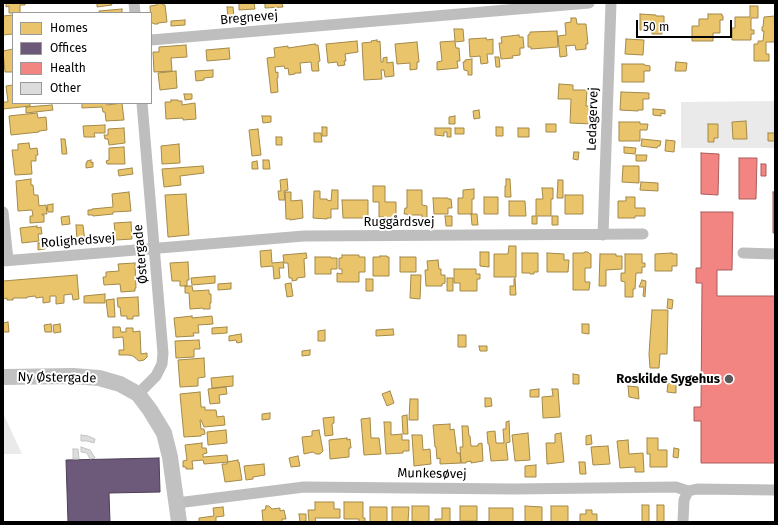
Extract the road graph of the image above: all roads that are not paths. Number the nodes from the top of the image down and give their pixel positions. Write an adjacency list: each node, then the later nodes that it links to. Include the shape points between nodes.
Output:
1 (590, 3): 3 (street, Bregnevej)
2 (611, 3): 7 (street, Ledagervej)
3 (152, 40)
4 (142, 104): 8 (street, Østergade)
5 (3, 212): 11 (street)
6 (643, 234): 7 (street, Ruggårdsvej)
7 (603, 235): 8 (street, Ruggårdsvej, via 304,236)
8 (155, 249): 11 (street, Rolighedsvej); 13 (street, Østergade, via 162,364 156,376)
9 (743, 253): 10 (street)
10 (775, 254)
11 (5, 260)
12 (3, 377): 13 (main road, Ny Østergade, via 99,378 120,384)
13 (138, 394): 16 (main road, Ny Østergade, via 164,433)
14 (775, 490): 15 (street, Munkesøvej)
15 (688, 491): 16 (street, Munkesøvej, via 676,488 304,487); 18 (street, via 684,500)
16 (177, 503): 17 (main road, Ny Østergade)
17 (179, 522)
18 (683, 522)

